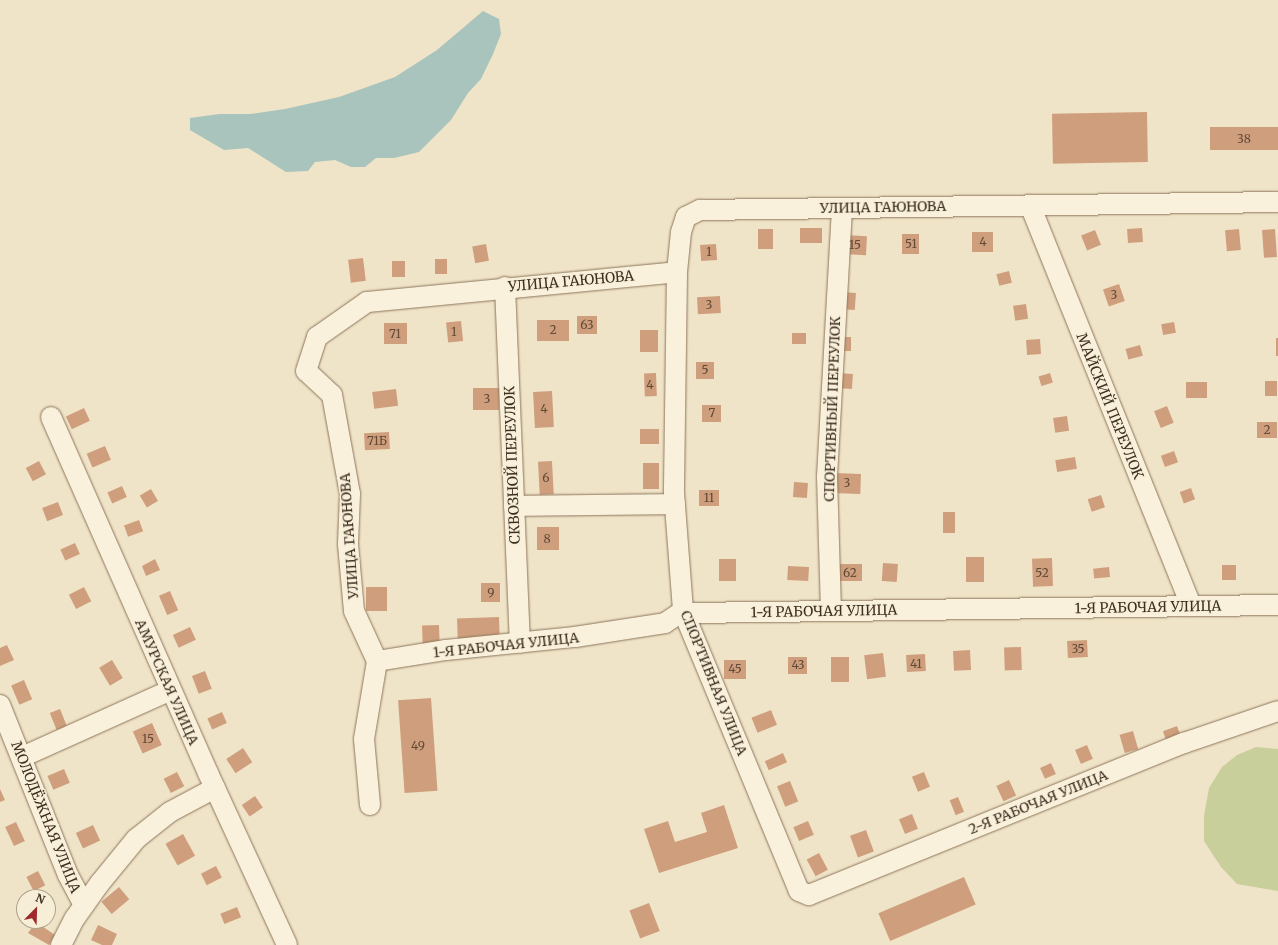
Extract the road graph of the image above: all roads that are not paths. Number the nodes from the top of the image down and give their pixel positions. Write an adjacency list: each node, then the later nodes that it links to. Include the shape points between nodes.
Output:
1 (1278, 202): 2 (street, УЛИЦА ГАЮНОВА)
2 (1030, 205): 3 (street, УЛИЦА ГАЮНОВА); 10 (street, МАЙСКИЙ ПЕРЕУЛОК)
3 (842, 208): 4 (street, УЛИЦА ГАЮНОВА, via 700,210 686,217 681,232); 12 (street, СПОРТИВНЫЙ ПЕРЕУЛОК, via 827,477)
4 (677, 272): 5 (street, УЛИЦА ГАЮНОВА); 7 (street, СПОРТИВНАЯ УЛИЦА)
5 (505, 287): 8 (street, СКВОЗНОЙ ПЕРЕУЛОК); 14 (street, УЛИЦА ГАЮНОВА, via 367,302 318,337 306,371 332,395 350,494 348,544 354,611)
6 (51, 417): 15 (street, АМУРСКАЯ УЛИЦА)
7 (674, 504): 8 (street); 11 (street, СПОРТИВНАЯ УЛИЦА)
8 (514, 506): 13 (street, СКВОЗНОЙ ПЕРЕУЛОК)
9 (1278, 605): 10 (street, 1-Я РАБОЧАЯ УЛИЦА)
10 (1191, 606): 12 (street, 1-Я РАБОЧАЯ УЛИЦА)
11 (683, 611): 12 (street, 1-Я РАБОЧАЯ УЛИЦА); 13 (street, 1-Я РАБОЧАЯ УЛИЦА, via 665,623); 21 (street, СПОРТИВНАЯ УЛИЦА)
12 (831, 611)
13 (520, 643): 14 (street, 1-Я РАБОЧАЯ УЛИЦА)
14 (377, 661): 20 (street, via 364,739)
15 (171, 690): 18 (street); 19 (street, АМУРСКАЯ УЛИЦА)
16 (0, 705): 18 (street, МОЛОДЁЖНАЯ УЛИЦА)
17 (1278, 711): 21 (street, 2-Я РАБОЧАЯ УЛИЦА, via 1184,743 809,895)
18 (22, 757): 22 (street, МОЛОДЁЖНАЯ УЛИЦА, via 68,875)
19 (215, 788): 22 (street, via 170,812 136,839); 24 (street, АМУРСКАЯ УЛИЦА)
20 (370, 805)
21 (800, 891)
22 (84, 905): 23 (street)
23 (62, 945)
24 (287, 945)

